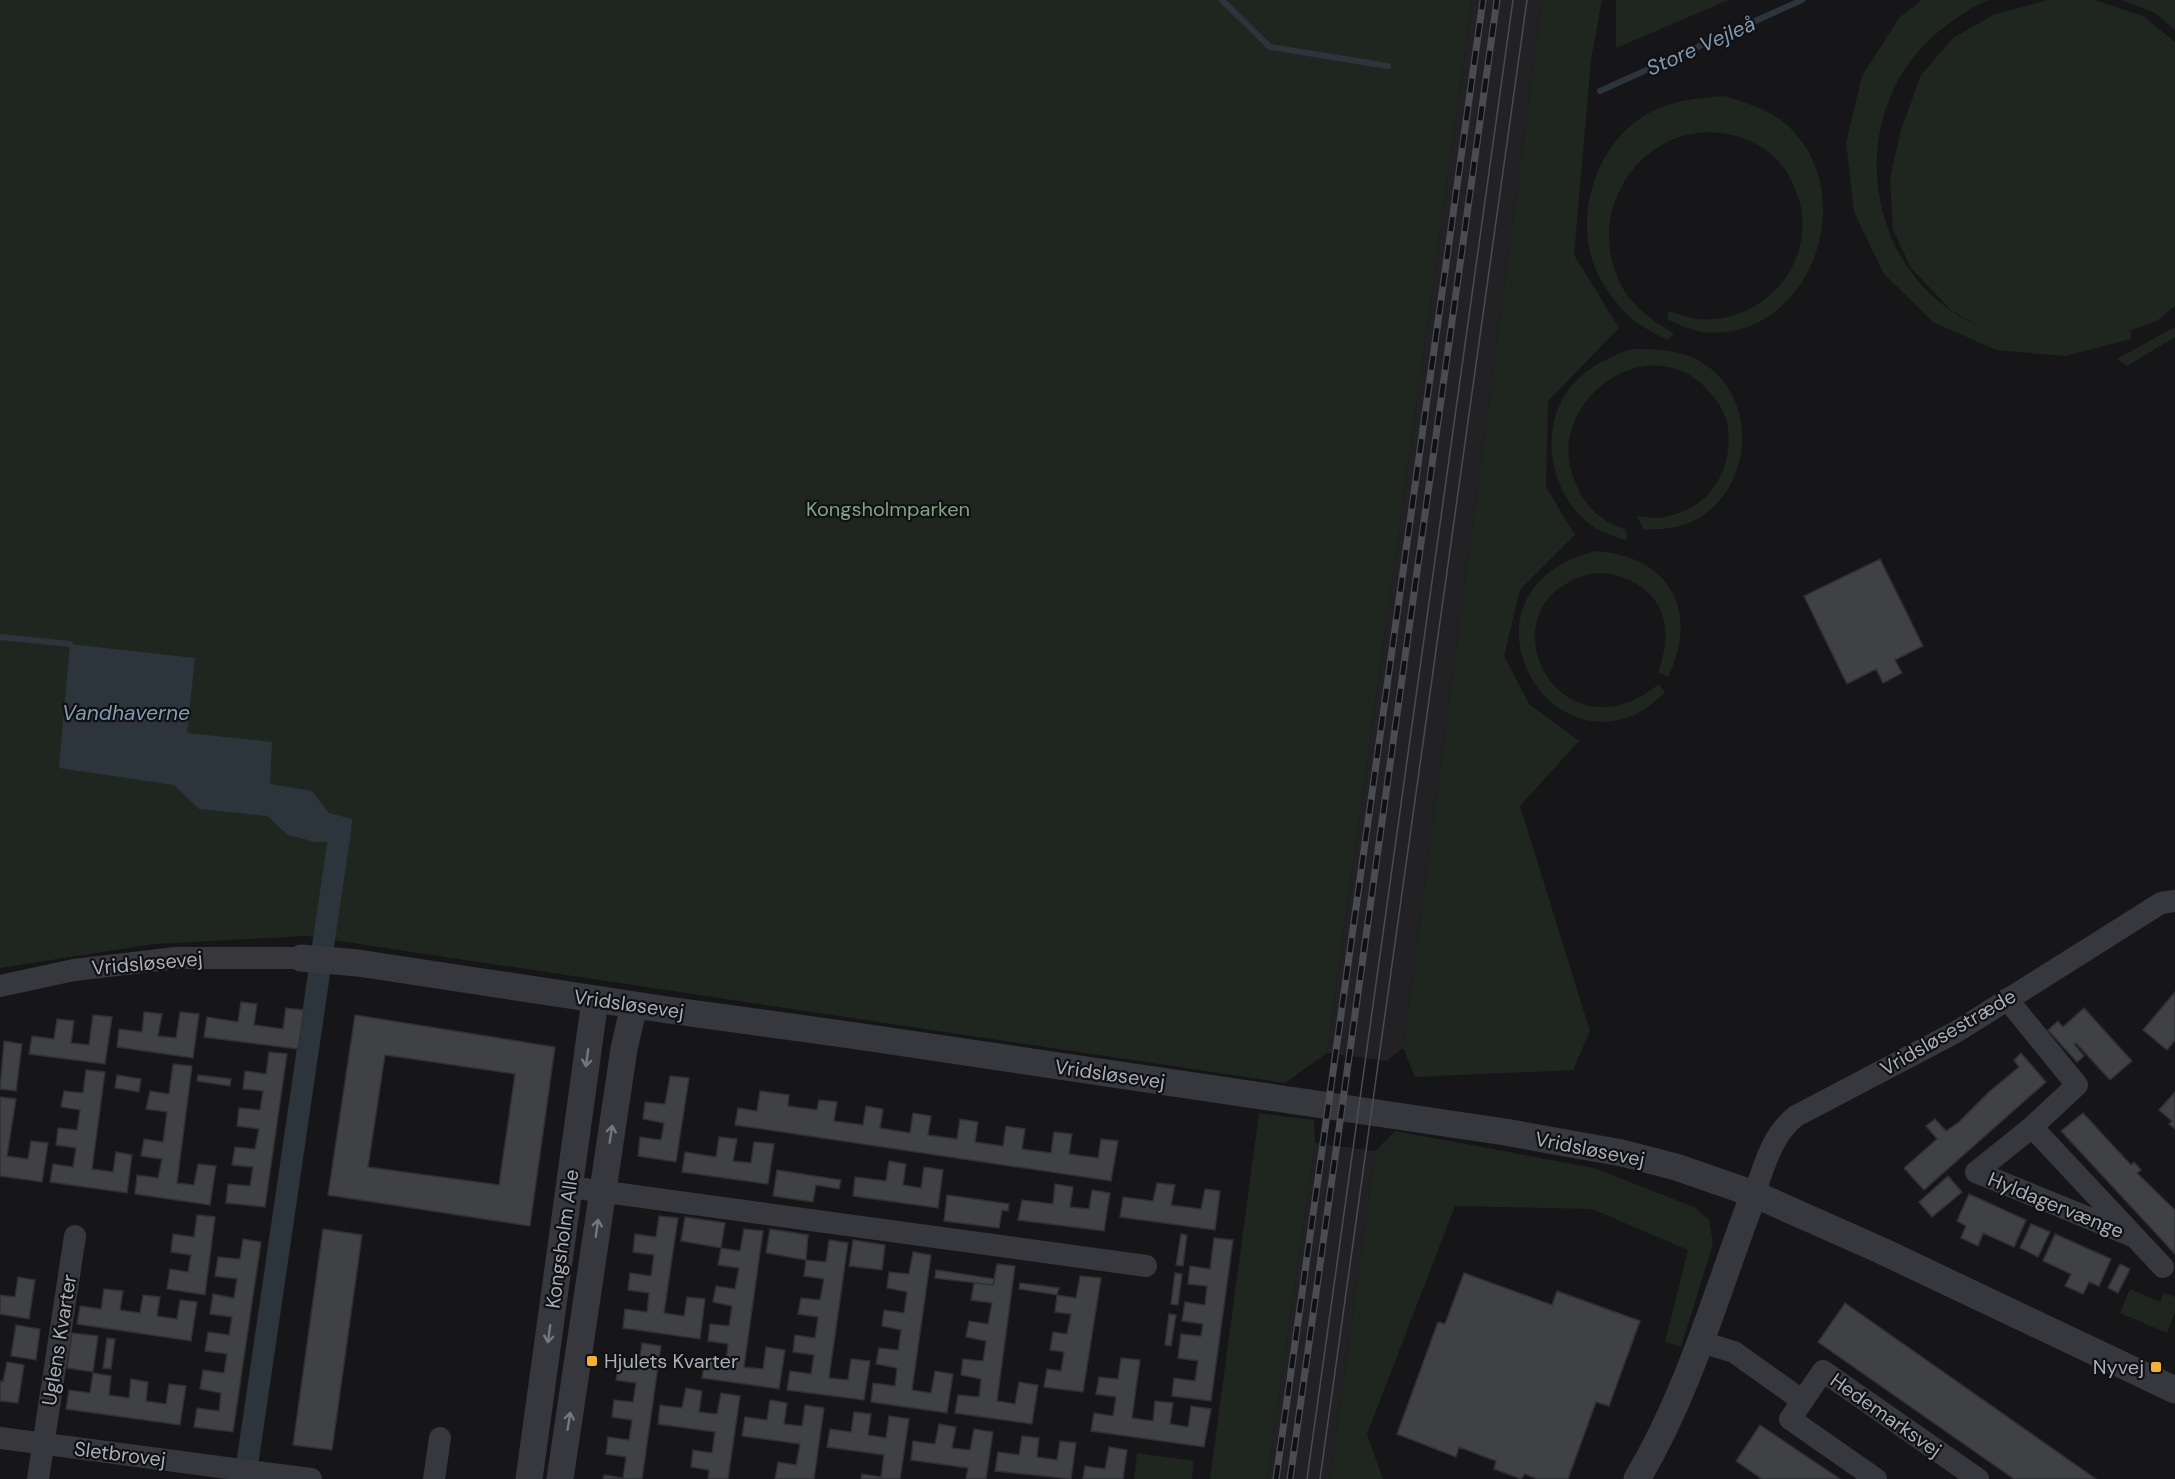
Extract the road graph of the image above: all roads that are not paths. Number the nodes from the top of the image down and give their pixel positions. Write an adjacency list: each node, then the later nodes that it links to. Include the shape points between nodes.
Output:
1 (2175, 901): 4 (street, Vridsløsestræde, via 2161,903)
2 (301, 958): 3 (street, Vridsløsevej, via 176,958 74,970); 5 (street, Vridsløsevej, via 358,963)
3 (0, 986)
4 (2007, 999): 7 (street, Hyldagervænge, via 2077,1085); 10 (street, Vridsløsestræde, via 1956,1032 1796,1116 1774,1141)
5 (595, 1000): 6 (street, Vridsløsevej); 8 (street, Kongsholm Alle, one-way to 8)
6 (634, 1005): 9 (street, Kongsholm Alle, one-way to 6); 10 (street, Vridsløsevej, via 1504,1132 1622,1153)
7 (2032, 1126): 12 (street, Hyldagervænge); 12 (street, Hyldagervænge, via 1976,1172)
8 (570, 1187): 9 (street); 24 (street, Kongsholm Alle, one-way to 24)
9 (602, 1191): 13 (street); 25 (street, Kongsholm Alle, one-way to 9)
10 (1754, 1194): 15 (street); 16 (street, Vridsløsevej)
11 (75, 1236): 20 (street, Uglens Kvarter)
12 (2136, 1238): 14 (street, Hyldagervænge)
13 (1146, 1266)
14 (2163, 1267)
15 (1701, 1342): 17 (street, Hedemarksvej, via 1734,1352); 26 (street, via 1662,1436)
16 (2175, 1390)
17 (1803, 1401): 27 (street, Hedemarksvej, via 1790,1419); 28 (street, Hedemarksvej, via 1823,1371)
18 (0, 1438): 20 (street, Sletbrovej)
19 (440, 1438): 23 (street)
20 (43, 1445): 21 (street, Uglens Kvarter); 22 (street, Sletbrovej)
21 (38, 1479)
22 (311, 1479)
23 (434, 1479)
24 (529, 1479)
25 (560, 1479)
26 (1637, 1479)
27 (1876, 1479)
28 (1978, 1479)

